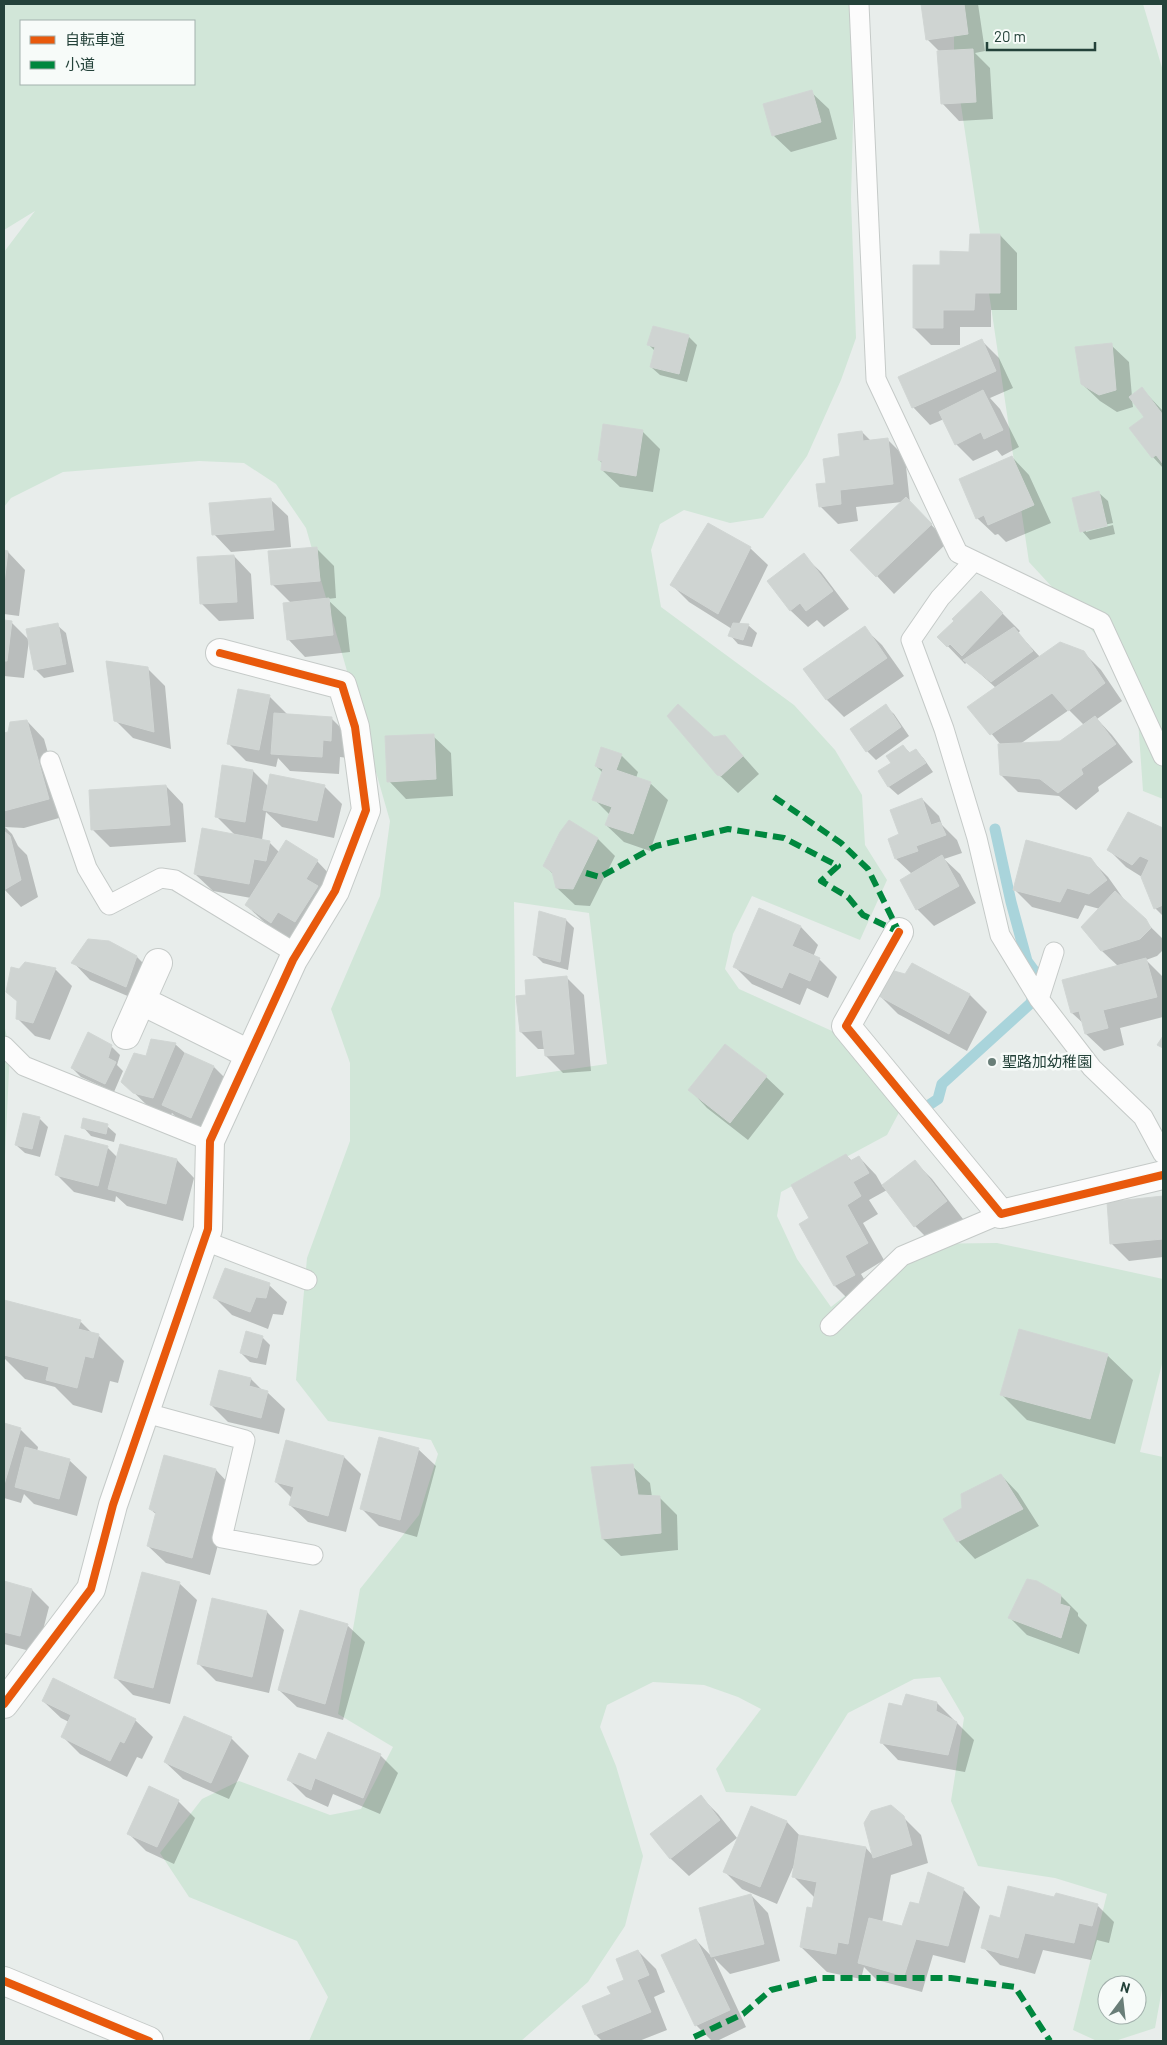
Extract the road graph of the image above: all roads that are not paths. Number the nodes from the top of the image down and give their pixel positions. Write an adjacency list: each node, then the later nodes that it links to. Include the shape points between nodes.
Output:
1 (859, 4): 2 (lane, via 876,379 958,552)
2 (974, 560): 4 (lane, via 1101,622); 10 (lane, via 940,598 911,640 944,729 977,838 1000,935)
3 (220, 653): 8 (street, via 342,684 355,727 366,810 335,891)
4 (1163, 756)
5 (50, 762): 8 (lane, via 87,868 109,905 161,878 175,880)
6 (899, 932): 17 (street, via 846,1026)
7 (1054, 952): 10 (lane)
8 (297, 954): 14 (street)
9 (158, 963): 11 (street)
10 (1035, 992): 16 (lane, via 1092,1068 1142,1117)
11 (142, 1001): 12 (street); 14 (street)
12 (126, 1035)
13 (4, 1046): 15 (lane, via 24,1066)
14 (249, 1054): 15 (street)
15 (210, 1141): 18 (street)
16 (1163, 1165): 17 (street)
17 (1001, 1214): 20 (lane, via 902,1256)
18 (205, 1241): 19 (lane); 21 (street)
19 (307, 1280)
20 (830, 1326)
21 (146, 1413): 22 (lane, via 245,1440 222,1538); 23 (street, via 113,1505 91,1589)
22 (313, 1554)
23 (4, 1704)
24 (4, 1981): 25 (street)
25 (149, 2041)

